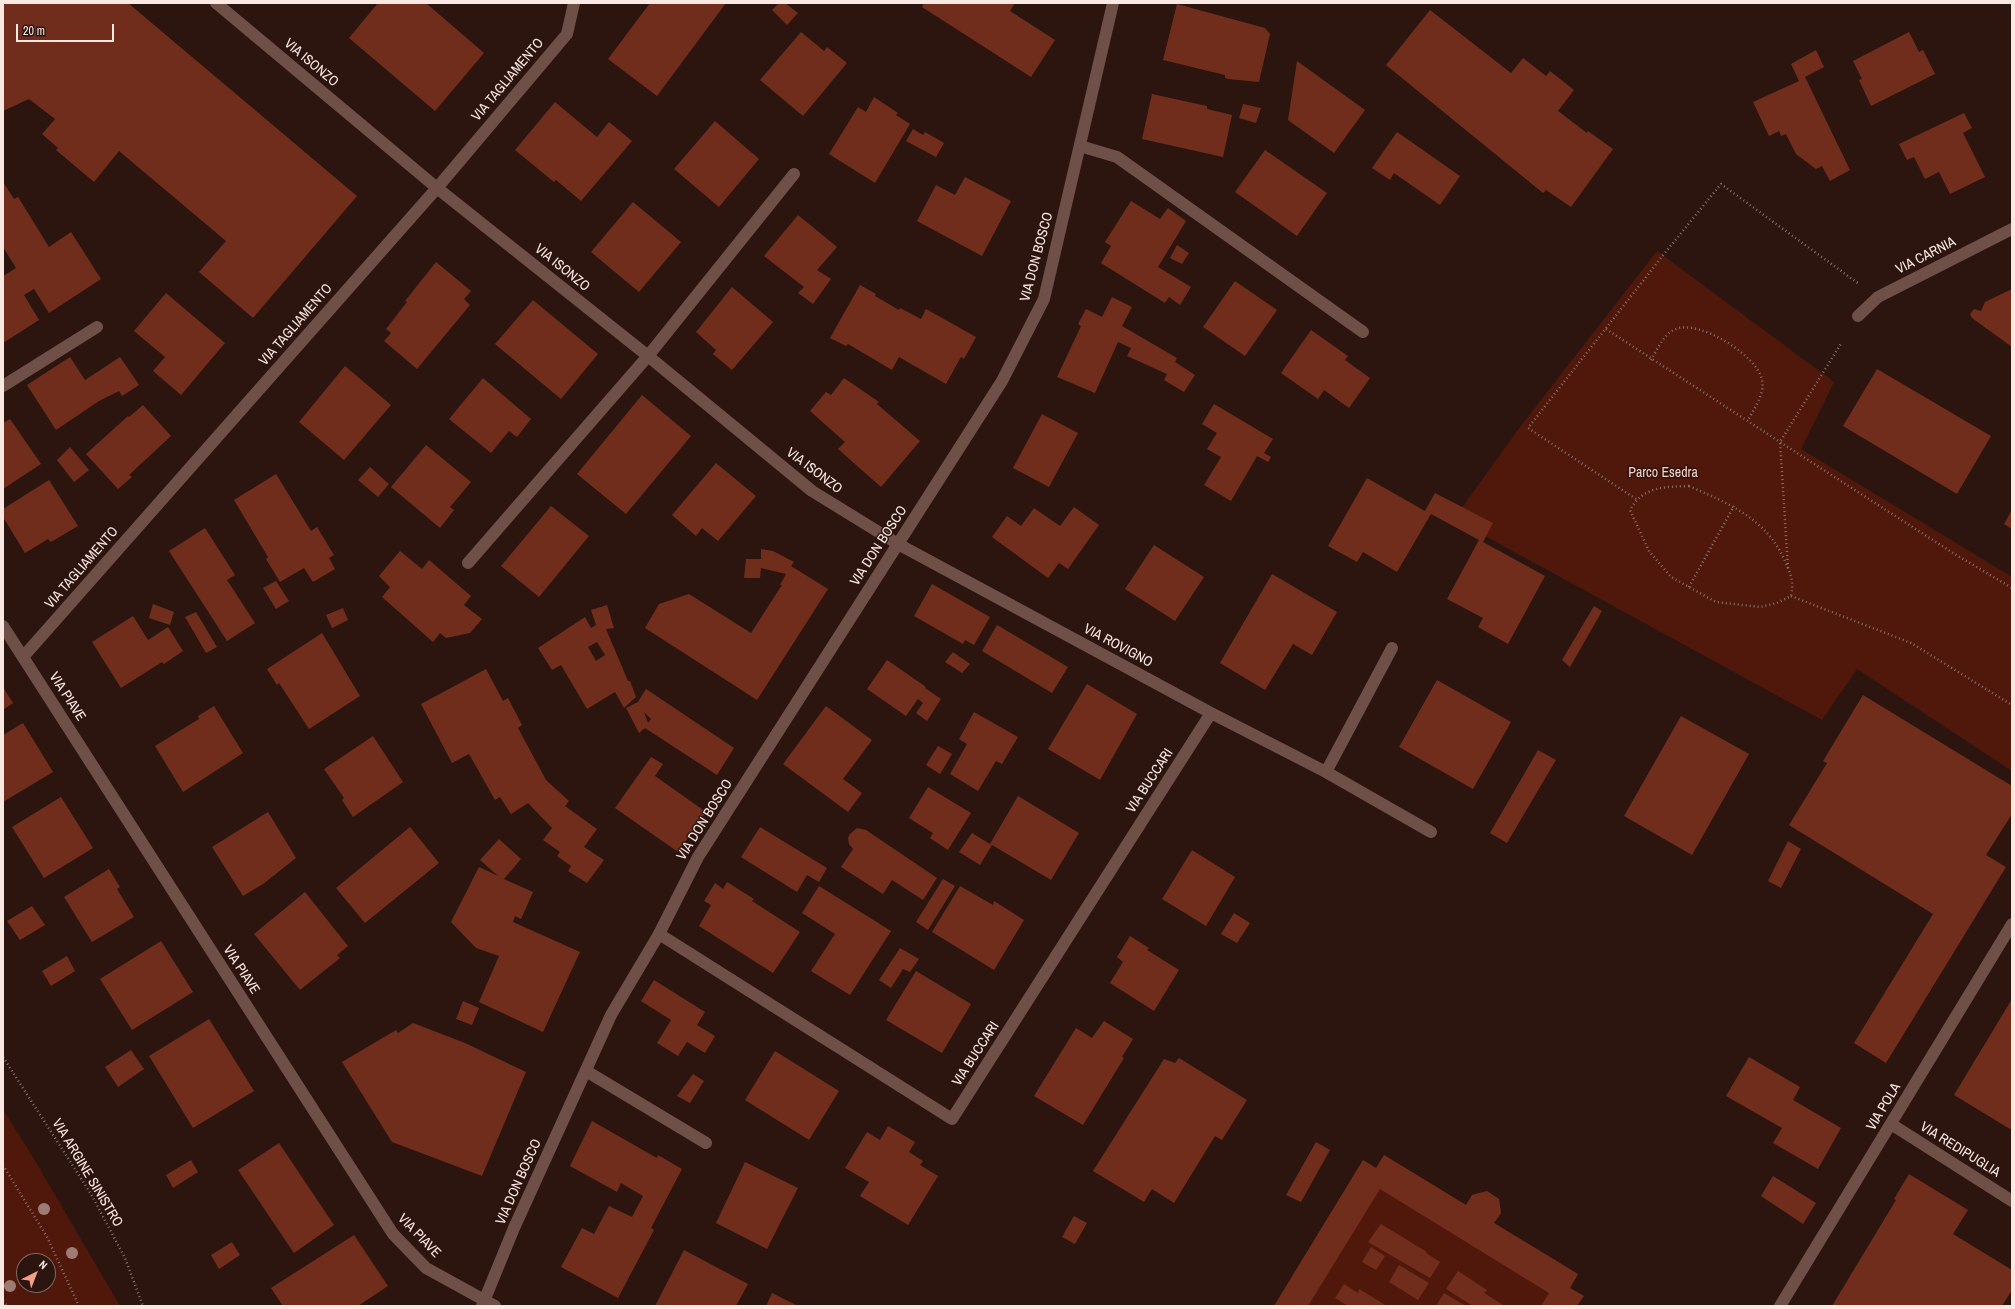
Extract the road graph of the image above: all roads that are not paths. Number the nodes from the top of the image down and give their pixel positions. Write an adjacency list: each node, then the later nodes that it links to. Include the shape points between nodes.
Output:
1 (216, 3): 6 (street, VIA ISONZO)
2 (574, 3): 6 (street, VIA TAGLIAMENTO, via 567,34)
3 (1113, 3): 4 (street, VIA DON BOSCO)
4 (1080, 146): 10 (street, via 1117,157); 13 (street, VIA DON BOSCO, via 1044,299 1002,381)
5 (794, 174): 11 (street)
6 (437, 188): 11 (street, VIA ISONZO); 17 (street, VIA TAGLIAMENTO)
7 (2012, 229): 8 (street, VIA CARNIA, via 1878,297)
8 (1858, 316)
9 (97, 327): 12 (street)
10 (1363, 332)
11 (648, 356): 13 (street, VIA ISONZO, via 812,491); 14 (street)
12 (3, 386)
13 (898, 544): 18 (street, VIA ROVIGNO); 22 (street, VIA DON BOSCO, via 698,857)
14 (468, 563)
15 (3, 626): 17 (street, VIA PIAVE)
16 (1392, 648): 19 (street)
17 (23, 657): 27 (street, VIA PIAVE, via 393,1234 426,1268)
18 (1211, 713): 19 (street, VIA ROVIGNO); 22 (street, VIA BUCCARI, via 952,1119)
19 (1326, 772): 20 (street, VIA ROVIGNO)
20 (1431, 832)
21 (2012, 924): 24 (street, VIA POLA)
22 (659, 934): 23 (street, VIA DON BOSCO, via 611,1015)
23 (586, 1071): 25 (street); 27 (street, VIA DON BOSCO, via 514,1228)
24 (1891, 1124): 26 (street, VIA REDIPUGLIA); 28 (street, VIA POLA)
25 (706, 1143)
26 (2012, 1201)
27 (487, 1304)
28 (1780, 1306)

